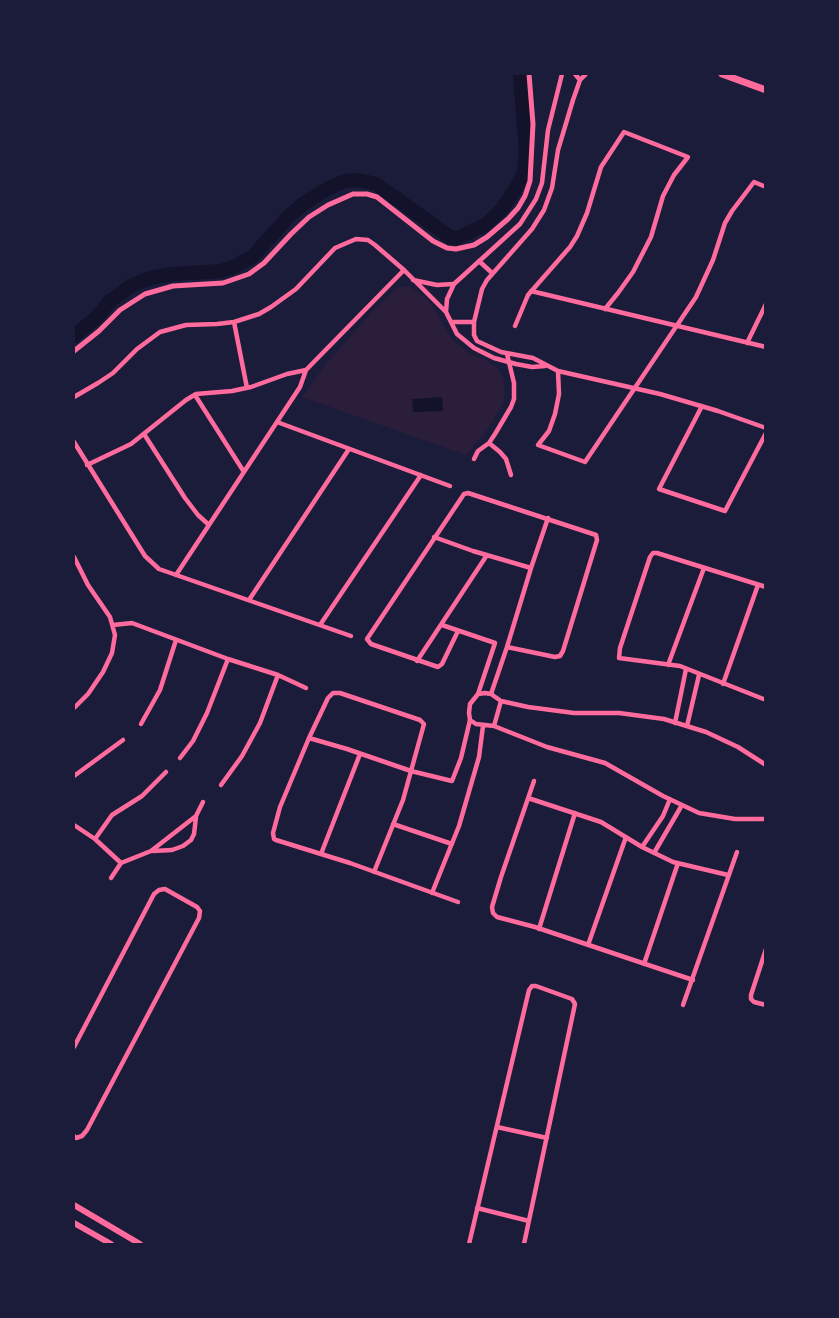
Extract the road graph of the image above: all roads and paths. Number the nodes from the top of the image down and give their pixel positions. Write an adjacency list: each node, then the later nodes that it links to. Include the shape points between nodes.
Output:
1 (529, 74): 25 (street, via 530,181 509,219 474,245 447,248 377,197 353,194 309,217 249,274 223,283 173,286 145,294)
2 (562, 74): 9 (street, via 536,198 520,224)
3 (575, 74): 6 (street)
4 (586, 74): 6 (street)
5 (722, 74): 7 (highway)
6 (580, 80): 11 (street, via 544,211)
7 (765, 90)
8 (765, 187): 22 (street, via 753,179 725,223 696,298)
9 (480, 261): 11 (street); 13 (street)
10 (404, 270): 12 (street); 18 (street, via 368,240 356,239 335,248 285,298); 29 (street)
11 (491, 272): 20 (street)
12 (413, 280): 13 (street); 17 (street)
13 (454, 284): 17 (street)
14 (531, 291): 16 (street); 16 (street, via 570,247 587,213 601,167 624,132 688,158 663,196 651,236 633,272); 21 (street)
15 (765, 304): 23 (street)
16 (605, 309): 22 (street)
17 (446, 312): 19 (street)
18 (234, 322): 31 (street); 34 (street, via 160,332 113,373)
19 (450, 322): 20 (street); 27 (street, via 474,348)
20 (474, 322): 26 (street, via 477,341)
21 (515, 326)
22 (677, 326): 23 (street); 32 (street)
23 (747, 343): 24 (street)
24 (765, 347)
25 (74, 351)
26 (508, 354): 27 (street); 28 (street, via 533,358)
27 (509, 362): 28 (street); 40 (street, via 514,399)
28 (546, 366): 30 (street)
29 (306, 370): 31 (street); 36 (street)
30 (558, 371): 32 (street); 32 (street, via 555,415 538,445 585,462)
31 (247, 388): 33 (street)
32 (635, 388): 35 (street)
33 (195, 395): 38 (street); 44 (street)
34 (74, 397)
35 (702, 406): 37 (street); 37 (street, via 659,489 725,511)
36 (277, 422): 41 (street); 44 (street)
37 (765, 430)
38 (144, 434): 43 (street); 49 (street, via 185,498)
39 (74, 442): 43 (street)
40 (489, 443): 42 (street); 46 (street, via 506,459)
41 (348, 449): 45 (street); 58 (street)
42 (474, 458)
43 (87, 465): 55 (street, via 145,556 159,569)
44 (244, 472): 49 (street)
45 (421, 475): 47 (street); 60 (street)
46 (511, 475)
47 (450, 486)
48 (548, 518): 50 (street, via 466,493); 53 (street); 65 (street, via 597,537 563,651 555,657)
49 (209, 525): 55 (street)
50 (435, 537): 51 (street); 67 (street, via 367,639)
51 (487, 555): 53 (street); 61 (street)
52 (74, 557): 59 (street)
53 (531, 568): 65 (street)
54 (704, 568): 56 (street); 68 (street); 68 (street, via 657,553 650,556 619,657)
55 (176, 575): 58 (street)
56 (758, 585): 57 (street); 72 (street)
57 (765, 587)
58 (249, 600): 60 (street)
59 (113, 625): 64 (street, via 132,624); 78 (street, via 115,644 108,662)
60 (320, 625): 63 (street)
61 (442, 625): 62 (street); 67 (street)
62 (458, 631): 67 (street, via 440,666); 74 (street, via 495,643)
63 (351, 636)
64 (176, 640): 66 (street); 81 (street, via 160,690)
65 (508, 647): 75 (street)
66 (228, 659): 70 (street); 88 (street, via 207,713)
67 (417, 661)
68 (668, 665): 69 (street)
69 (686, 669): 71 (street); 80 (street)
70 (278, 675): 73 (street); 94 (street, via 260,723)
71 (699, 675): 72 (street); 84 (street)
72 (723, 684): 76 (street)
73 (306, 688)
74 (478, 694): 75 (street); 79 (street, via 470,704)
75 (491, 694): 77 (street)
76 (765, 700)
77 (501, 701): 80 (street); 83 (street)
78 (74, 708)
79 (470, 720): 82 (street); 90 (street, via 452,781)
80 (675, 723): 84 (street)
81 (141, 724)
82 (483, 726): 83 (street); 106 (street, via 472,783)
83 (494, 726): 96 (street, via 606,764)
84 (687, 726): 89 (street, via 738,747)
85 (309, 738): 87 (street); 90 (street, via 328,698 340,693 423,722); 111 (street, via 273,836)
86 (123, 740): 92 (street)
87 (360, 754): 90 (street); 111 (street)
88 (180, 758)
89 (765, 765)
90 (411, 771): 102 (street)
91 (166, 772): 105 (street, via 142,796 112,815)
92 (74, 776)
93 (534, 780): 95 (street)
94 (221, 785)
95 (528, 799): 99 (street); 119 (street, via 492,907 497,917)
96 (670, 799): 98 (street); 107 (street)
97 (203, 802): 100 (street)
98 (682, 805): 101 (street, via 699,813); 109 (street)
99 (575, 813): 104 (street); 119 (street)
100 (196, 816): 108 (street); 108 (street, via 191,840 172,850)
101 (765, 819)
102 (393, 824): 106 (street); 114 (street)
103 (74, 825): 105 (street)
104 (626, 837): 107 (street); 120 (street)
105 (95, 839): 112 (street)
106 (452, 844): 117 (street)
107 (642, 847): 109 (street)
108 (151, 851): 112 (street)
109 (654, 852): 113 (street)
110 (737, 852): 115 (street)
111 (321, 854): 114 (street)
112 (121, 863): 116 (street)
113 (678, 863): 115 (street); 122 (street)
114 (374, 872): 117 (street)
115 (728, 875): 123 (street)
116 (111, 878)
117 (432, 893): 118 (street)
118 (458, 902)
119 (539, 929): 120 (street)
120 (588, 945): 122 (street)
121 (765, 949): 125 (street, via 751,995 754,1002)
122 (644, 964): 123 (street)
123 (693, 980): 124 (street)
124 (683, 1005)
125 (765, 1005)
126 (74, 1047): 128 (street, via 154,894 165,889 197,907 199,918 87,1130)
127 (497, 1127): 129 (street); 129 (street, via 529,990 536,986 574,1002); 131 (street)
128 (74, 1136)
129 (547, 1138): 132 (street)
130 (74, 1205): 135 (main road)
131 (477, 1209): 132 (street); 136 (street)
132 (529, 1221): 137 (street)
133 (74, 1223): 134 (main road)
134 (111, 1244)
135 (140, 1244)
136 (469, 1244)
137 (524, 1244)

